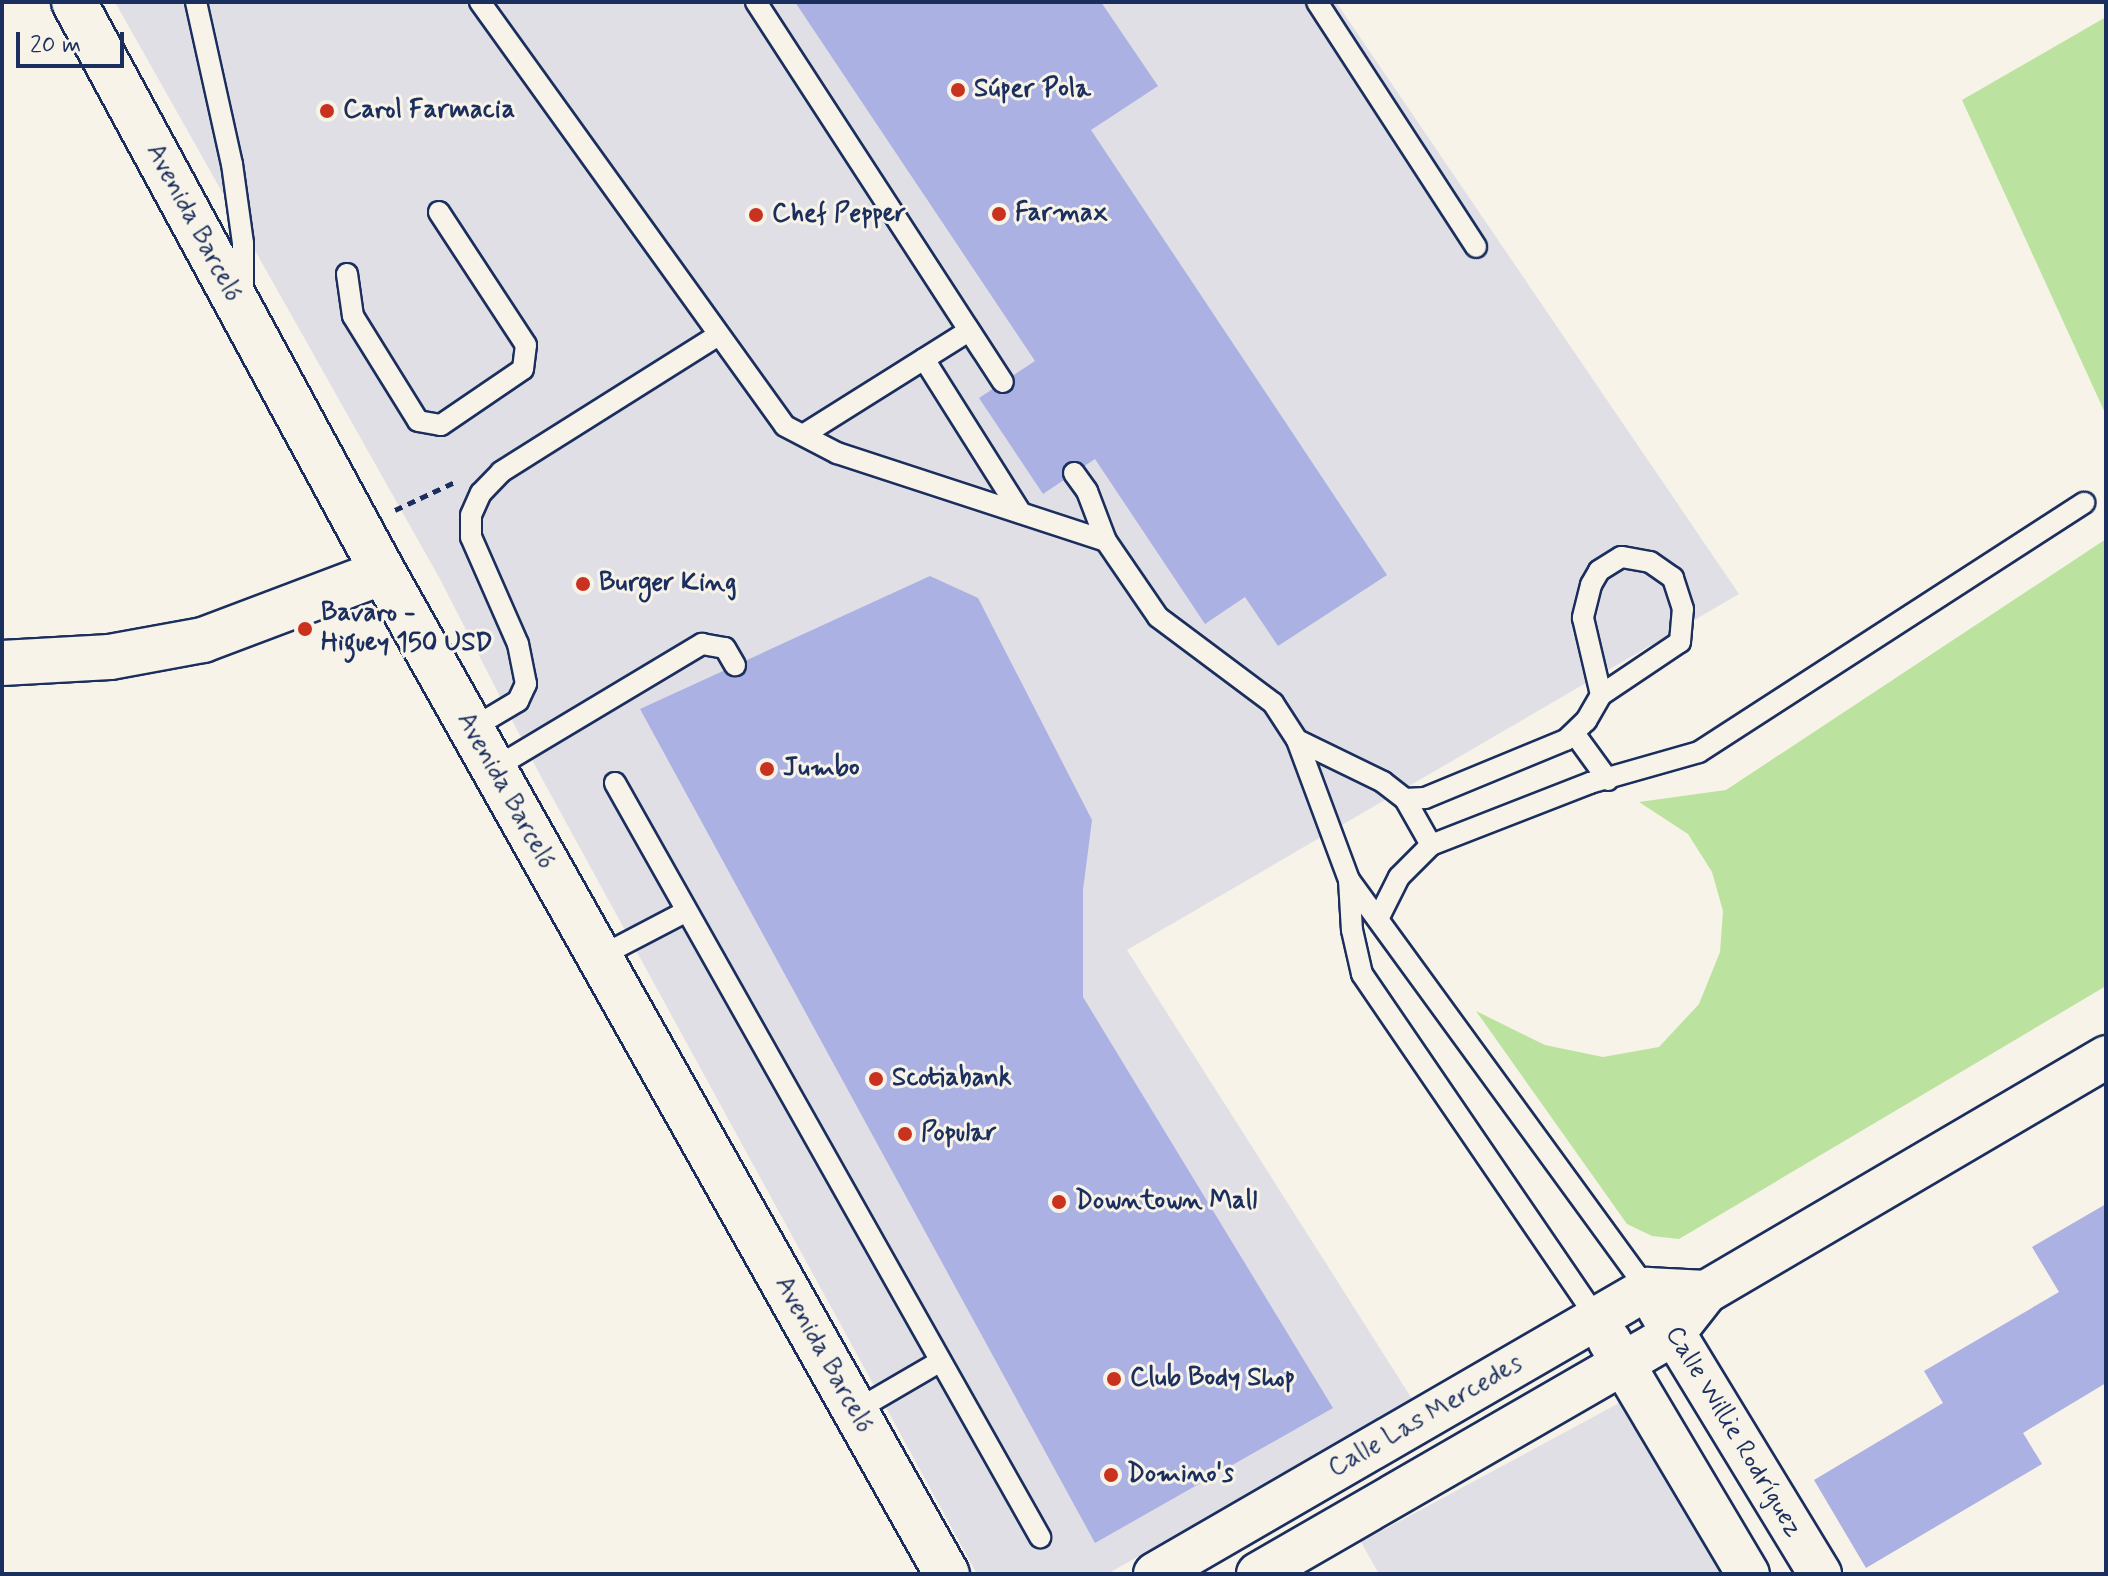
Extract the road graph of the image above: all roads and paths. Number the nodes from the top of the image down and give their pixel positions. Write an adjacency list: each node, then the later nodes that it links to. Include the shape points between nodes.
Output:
1 (74, 2): 9 (street, Avenida Barceló)
2 (196, 2): 9 (lane, via 232,164 243,243)
3 (480, 2): 11 (lane)
4 (756, 2): 10 (lane)
5 (1317, 2): 7 (lane)
6 (439, 212): 8 (lane, via 526,345 523,369 441,425 418,421 353,316)
7 (1476, 247)
8 (347, 274)
9 (243, 314): 19 (street, Avenida Barceló)
10 (969, 331): 12 (lane); 13 (lane)
11 (717, 336): 14 (lane, via 785,426); 15 (lane)
12 (924, 359): 14 (lane); 18 (lane)
13 (1003, 382)
14 (803, 435): 18 (lane, via 837,453)
15 (501, 472): 19 (path, via 444,484); 25 (lane, via 481,493 471,515 471,537 518,644 526,684 518,701)
16 (1074, 473): 20 (lane, via 1087,491)
17 (2084, 503): 29 (lane, via 1699,752)
18 (1021, 513): 20 (lane)
19 (359, 529): 21 (street, Avenida Barceló)
20 (1106, 541): 27 (lane, via 1158,617 1273,703)
21 (383, 572): 22 (street, via 203,640 110,657); 25 (street, Avenida Barceló)
22 (2, 663)
23 (735, 665): 28 (lane, via 725,648 702,644)
24 (1601, 695): 24 (lane, via 1680,642 1683,609 1673,578 1650,562 1621,557 1599,571 1591,585 1583,618); 26 (lane)
25 (471, 729): 28 (street, Avenida Barceló)
26 (1574, 733): 29 (lane); 31 (lane, via 1425,798)
27 (1297, 740): 31 (lane, via 1383,782); 33 (lane)
28 (493, 769): 36 (street, Avenida Barceló)
29 (1608, 780): 32 (lane)
30 (615, 783): 34 (lane)
31 (1405, 799): 32 (lane)
32 (1431, 845): 35 (lane, via 1399,877)
33 (1349, 880): 35 (lane); 40 (lane, via 1362,974)
34 (687, 911): 36 (lane); 42 (lane)
35 (1378, 919): 38 (lane)
36 (599, 957): 44 (street, Avenida Barceló)
37 (2106, 1057): 39 (street, Calle Las Mercedes)
38 (1647, 1289): 39 (street); 40 (street, Calle Las Mercedes); 41 (street, Calle Willie Rodríguez)
39 (1706, 1292): 41 (street, Calle Las Mercedes)
40 (1597, 1318): 43 (street); 47 (street, Calle Las Mercedes)
41 (1673, 1334): 43 (street, Calle Las Mercedes); 50 (street, Calle Willie Rodríguez)
42 (941, 1361): 44 (lane); 45 (lane)
43 (1622, 1362): 48 (street, Calle Las Mercedes); 49 (street)
44 (855, 1411): 46 (street, Avenida Barceló)
45 (1040, 1537)
46 (947, 1574)
47 (1155, 1574)
48 (1258, 1574)
49 (1748, 1574)
50 (1820, 1574)

